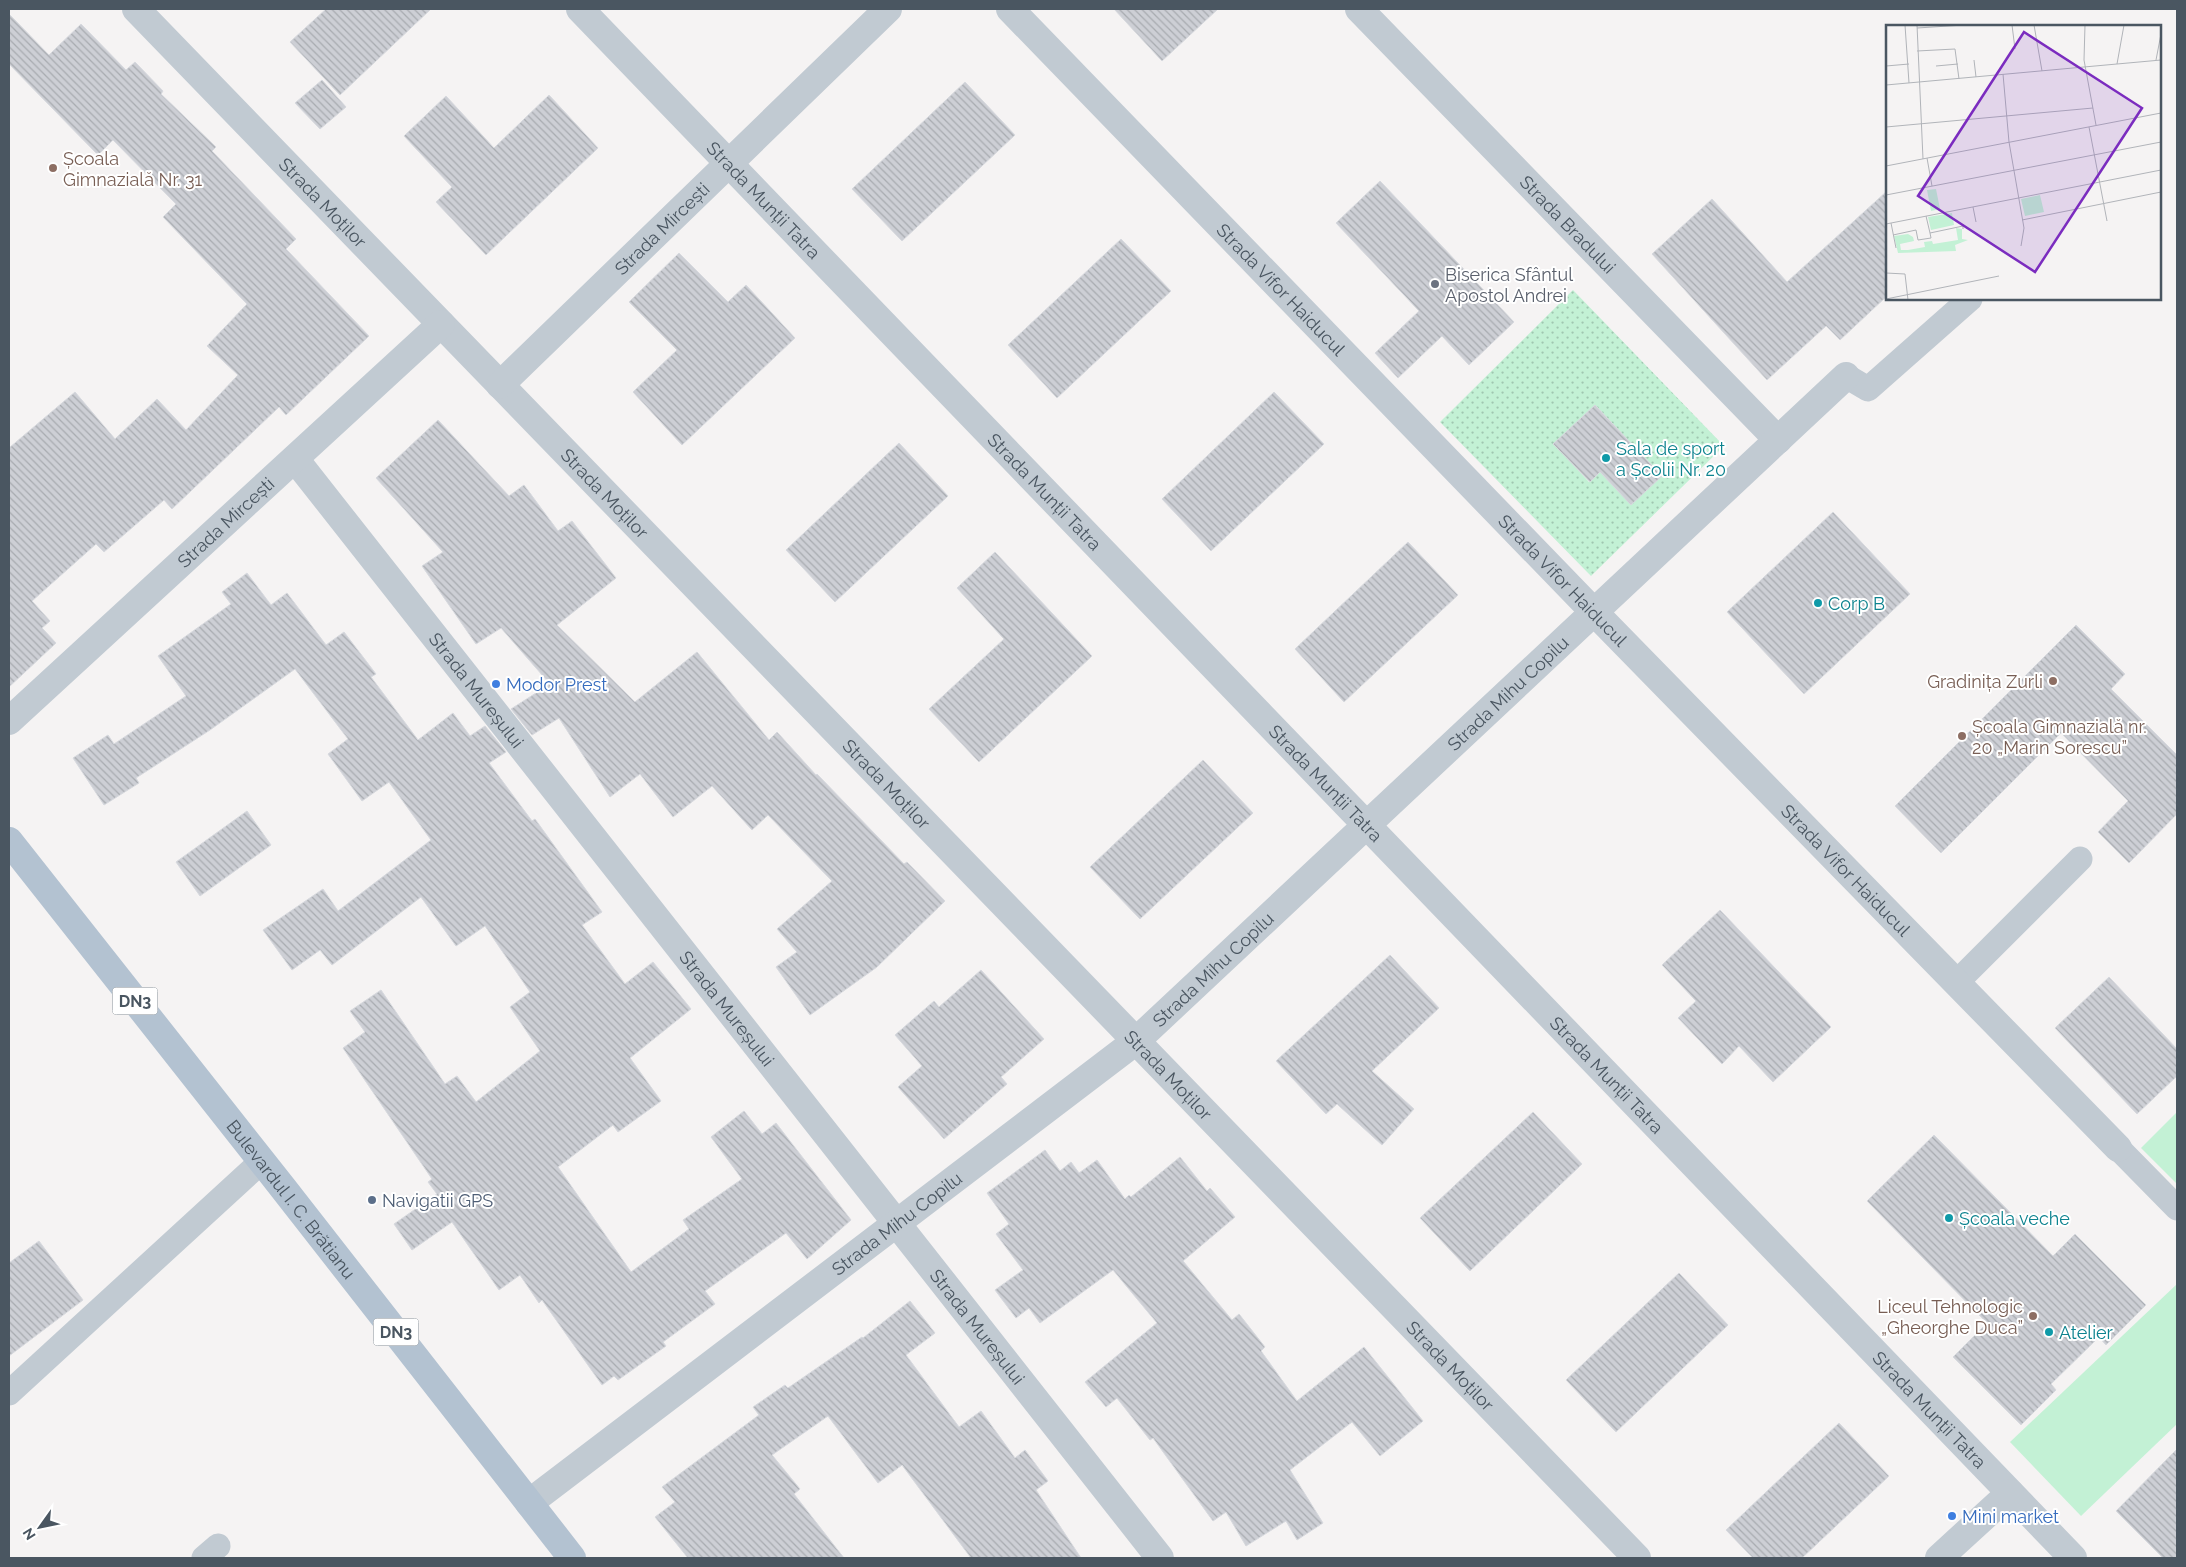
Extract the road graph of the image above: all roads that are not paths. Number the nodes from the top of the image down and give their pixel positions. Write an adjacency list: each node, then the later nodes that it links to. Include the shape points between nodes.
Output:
1 (136, 9): 8 (street, Strada Moților)
2 (580, 9): 6 (street, Strada Munții Tatra)
3 (888, 9): 6 (street, Strada Mircești)
4 (1010, 9): 13 (street, Strada Vifor Haiducul)
5 (1359, 9): 11 (street, Strada Bradului)
6 (729, 164): 10 (street, Strada Mircești); 15 (street, Strada Munții Tatra)
7 (1969, 300): 9 (lane, via 1868,389)
8 (442, 324): 10 (street, Strada Moților); 12 (street, Strada Mircești)
9 (1846, 376): 11 (street, Strada Mihu Copilu)
10 (500, 385): 19 (street, Strada Moților)
11 (1778, 440): 13 (street, Strada Mihu Copilu)
12 (295, 458): 14 (street, Strada Mircești); 23 (street, Strada Mureșului)
13 (1594, 612): 15 (street, Strada Mihu Copilu); 18 (street, Strada Vifor Haiducul)
14 (9, 721)
15 (1367, 825): 19 (street, Strada Mihu Copilu); 25 (street, Strada Munții Tatra)
16 (9, 842): 21 (main road, Bulevardul I. C. Brătianu / DN3)
17 (2080, 859): 18 (lane)
18 (1957, 982): 20 (street, Strada Vifor Haiducul)
19 (1136, 1042): 23 (street, Strada Mihu Copilu); 29 (street, Strada Moților)
20 (2118, 1148): 22 (lane)
21 (262, 1161): 24 (lane); 26 (main road, Bulevardul I. C. Brătianu / DN3)
22 (2177, 1208)
23 (897, 1224): 26 (street, Strada Mihu Copilu); 28 (street, Strada Mureșului)
24 (9, 1393)
25 (2010, 1493): 30 (street); 31 (street, Strada Munții Tatra)
26 (529, 1503): 27 (main road, Bulevardul I. C. Brătianu / DN3)
27 (572, 1558)
28 (1160, 1558)
29 (1636, 1558)
30 (1939, 1558)
31 (2073, 1558)

